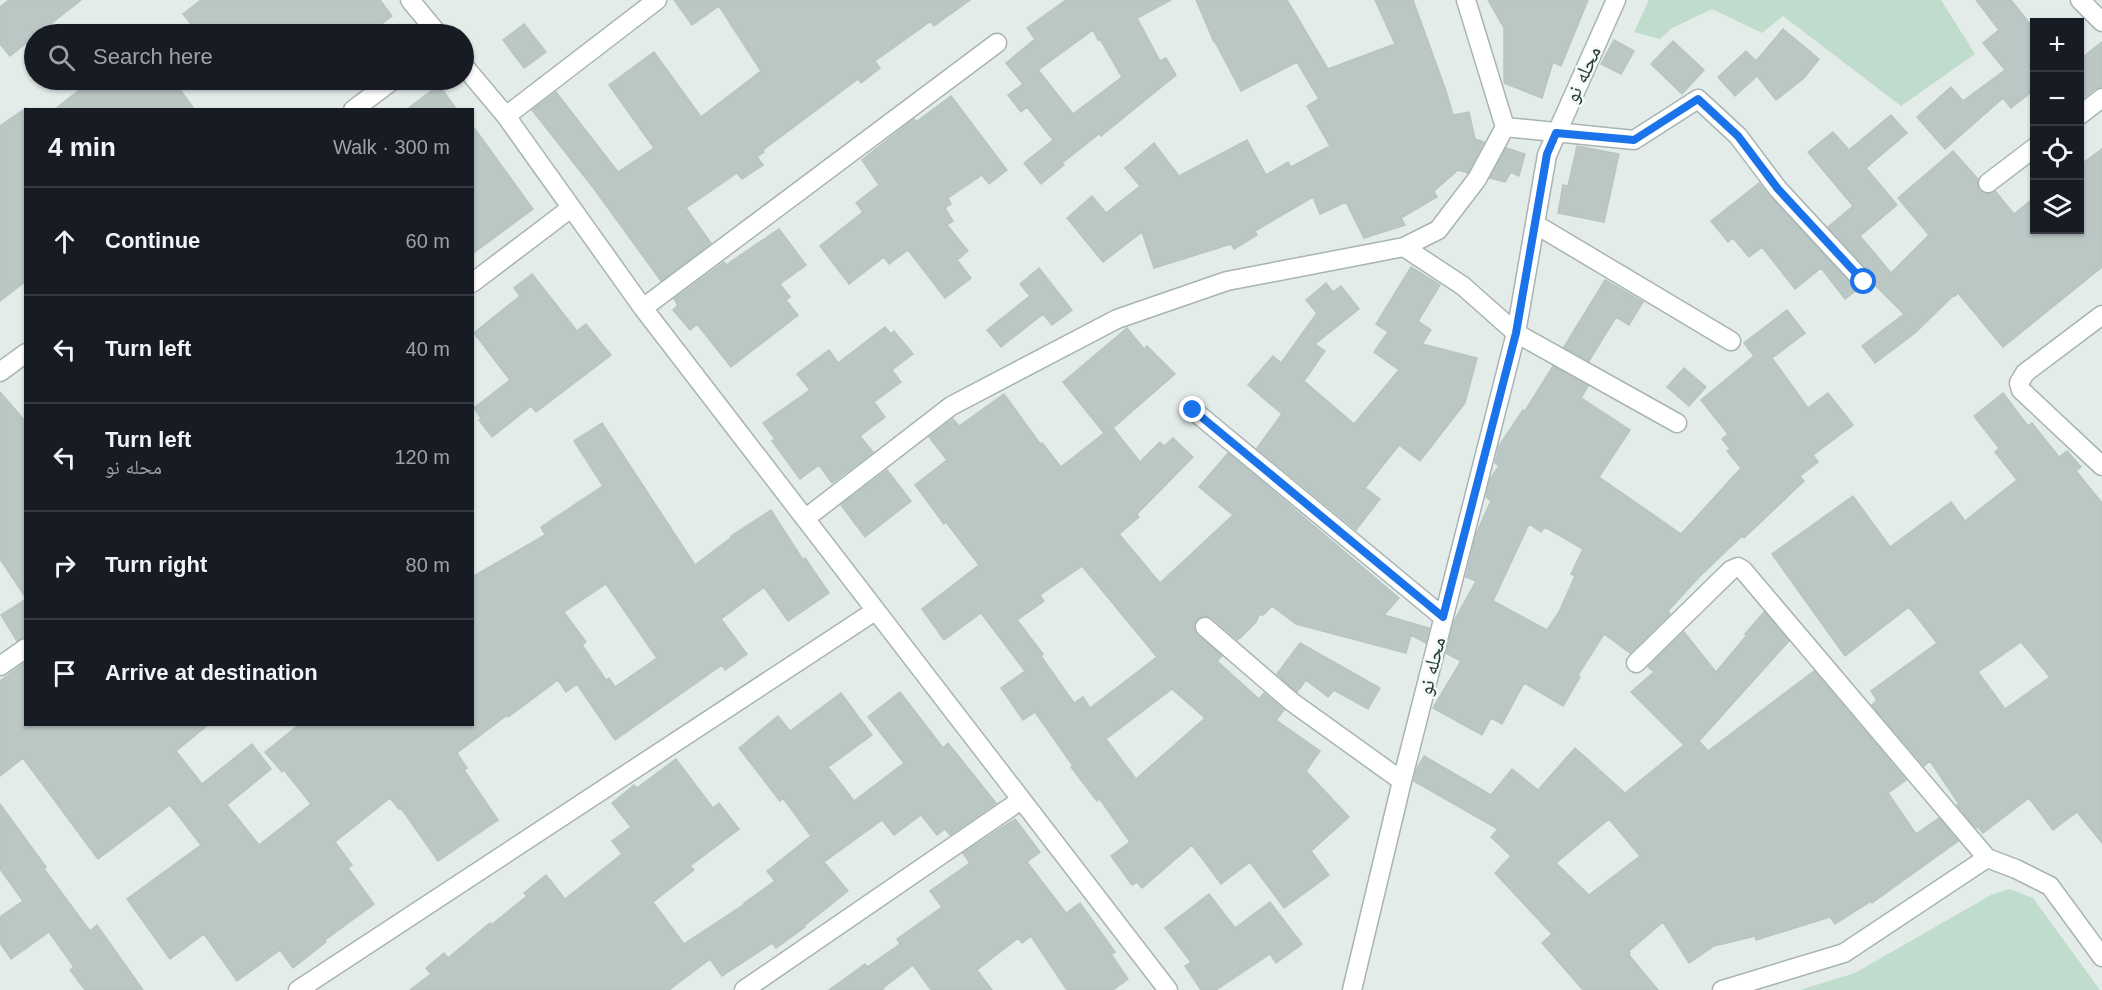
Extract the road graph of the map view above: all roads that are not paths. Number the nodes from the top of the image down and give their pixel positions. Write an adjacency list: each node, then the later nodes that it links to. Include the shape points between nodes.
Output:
1 (410, 0): 7 (street)
2 (657, 0): 14 (street)
3 (1466, 0): 15 (street)
4 (1616, 0): 16 (street, محله نو)
5 (2080, 0): 6 (street)
6 (2102, 22)
7 (430, 24)
8 (997, 43): 24 (street)
9 (474, 78): 14 (street)
10 (380, 90): 12 (street)
11 (2102, 98): 13 (street)
12 (356, 108)
13 (2084, 111)
14 (506, 116): 19 (street)
15 (1505, 127): 16 (street); 21 (street, via 1477,178 1438,230)
16 (1556, 133): 20 (street, محله نو, via 1547,154); 23 (street, via 1634,140 1698,99 1738,136 1778,189)
17 (2030, 151): 18 (street)
18 (1988, 183)
19 (571, 208): 22 (street); 24 (street)
20 (1535, 224): 26 (street, محله نو); 27 (street)
21 (1404, 247): 26 (street, via 1463,286); 33 (street, via 1227,281 1117,319 951,406)
22 (474, 281)
23 (1864, 282)
24 (643, 308): 33 (street)
25 (2102, 315): 32 (street, via 2025,373 2019,383 2021,390)
26 (1516, 333): 31 (street); 35 (street, محله نو)
27 (1731, 341)
28 (24, 354): 29 (street)
29 (0, 372)
30 (1193, 410): 35 (street)
31 (1677, 423)
32 (2102, 466)
33 (806, 518): 34 (street)
34 (875, 611): 41 (street); 44 (street)
35 (1443, 617): 40 (street, محله نو)
36 (1205, 627): 40 (street, via 1292,702)
37 (24, 649): 39 (street)
38 (1636, 663): 42 (street, via 1738,567)
39 (0, 666)
40 (1402, 781): 47 (street, محله نو)
41 (1021, 800): 45 (street); 46 (street)
42 (1987, 858): 43 (street, via 2050,885); 48 (street, via 1844,952)
43 (2102, 957)
44 (298, 990)
45 (744, 990)
46 (1168, 990)
47 (1352, 990)
48 (1722, 990)

